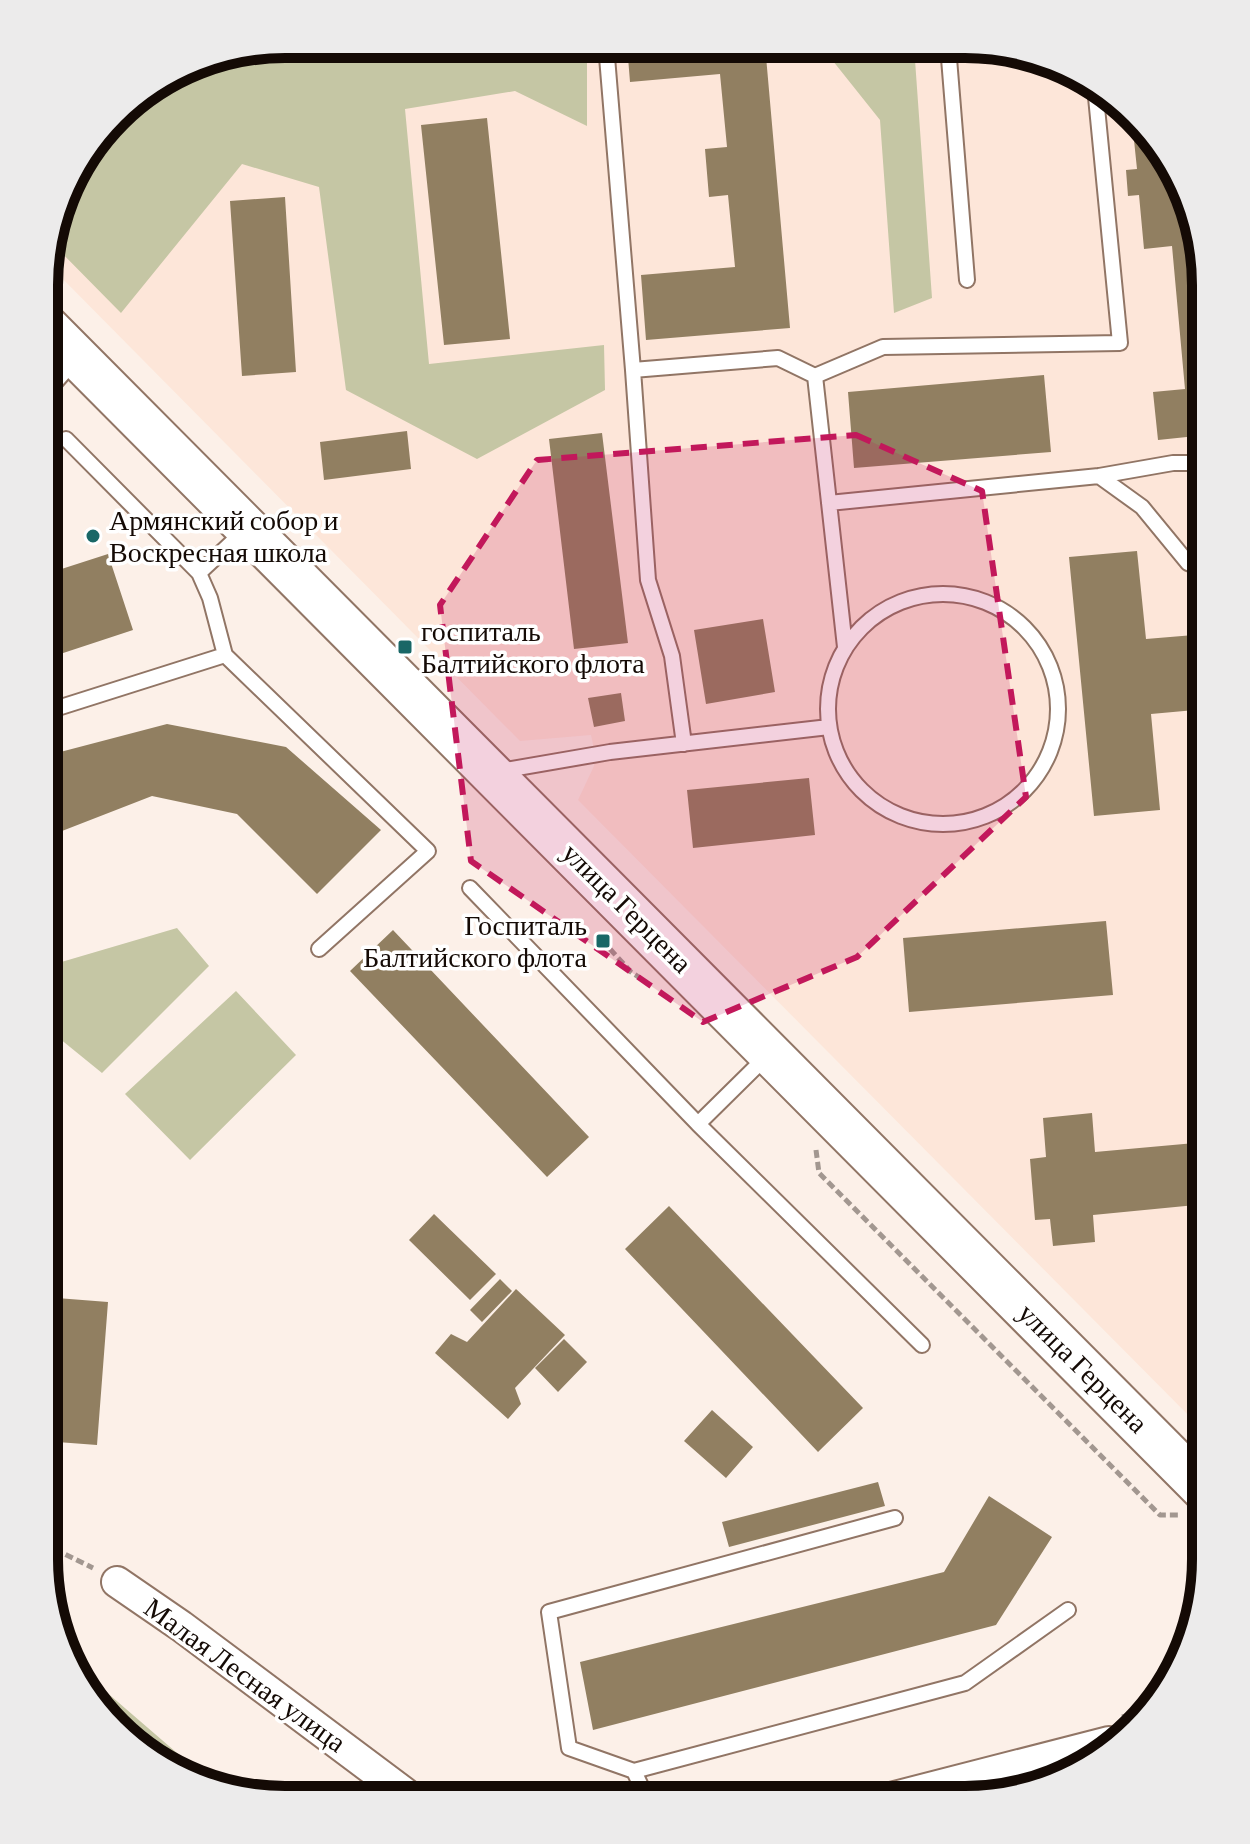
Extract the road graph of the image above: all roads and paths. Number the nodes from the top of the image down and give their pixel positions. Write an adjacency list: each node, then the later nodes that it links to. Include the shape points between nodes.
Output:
1 (607, 58): 7 (lane)
2 (949, 58): 4 (lane)
3 (1096, 100): 8 (lane, via 1120,343 883,347)
4 (967, 280)
5 (58, 338): 6 (main road, улица Герцена)
6 (77, 358): 9 (lane); 14 (main road, улица Герцена)
7 (633, 370): 8 (lane, via 778,358); 21 (lane, via 648,580 672,656)
8 (815, 376): 13 (lane)
9 (58, 379)
10 (66, 439): 16 (lane)
11 (1192, 463): 12 (lane)
12 (1099, 476): 13 (lane); 15 (lane, via 1142,507)
13 (829, 503): 17 (lane)
14 (247, 528): 16 (lane); 22 (main road, улица Герцена)
15 (1192, 565)
16 (199, 573): 18 (lane)
17 (845, 647): 20 (lane, via 833,672); 20 (lane, via 872,617 908,598 947,593 986,601 1020,623 1045,654 1057,692 1056,732 1042,769 1015,799 980,818 941,825 901,817 867,796 842,765)
18 (225, 655): 19 (lane); 24 (lane, via 428,851)
19 (58, 708)
20 (829, 727): 21 (lane)
21 (684, 744): 22 (lane)
22 (491, 772): 25 (main road, улица Герцена)
23 (470, 888): 26 (lane)
24 (319, 949)
25 (771, 1052): 26 (lane); 29 (main road, улица Герцена)
26 (698, 1124): 28 (lane)
27 (819, 1173): 30 (path)
28 (922, 1345)
29 (1192, 1478)
30 (1160, 1515)
31 (895, 1518): 36 (lane, via 549,1612 569,1748)
32 (58, 1550): 33 (path)
33 (117, 1582): 37 (street, Малая Лесная улица)
34 (1068, 1610): 36 (lane, via 965,1683)
35 (1093, 1747): 39 (street)
36 (634, 1771): 38 (lane)
37 (395, 1786)
38 (641, 1786)
39 (955, 1786)

